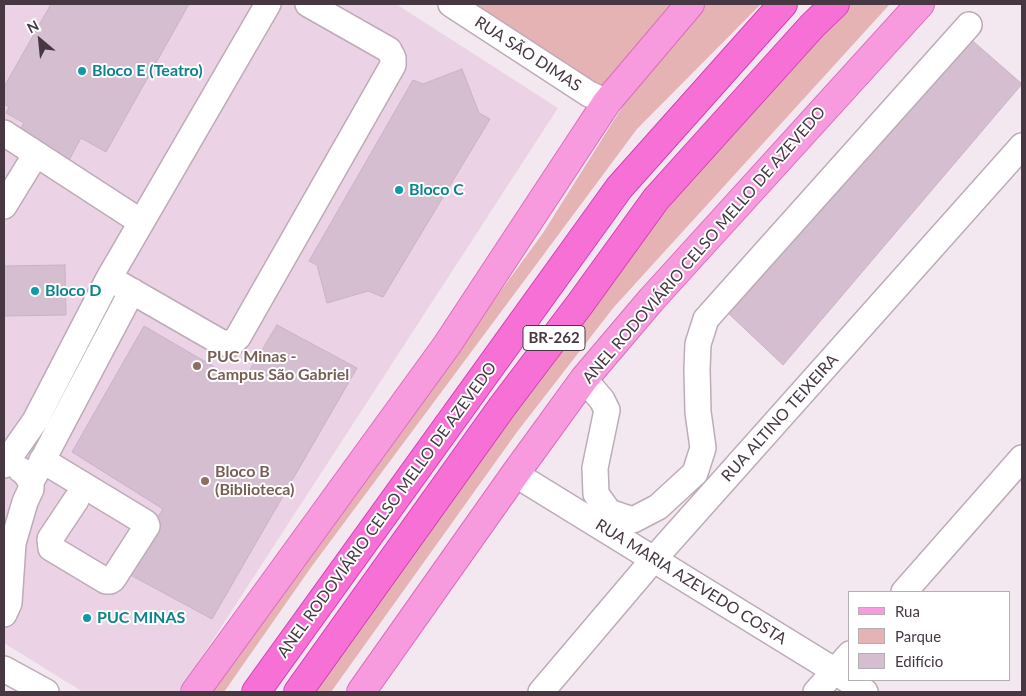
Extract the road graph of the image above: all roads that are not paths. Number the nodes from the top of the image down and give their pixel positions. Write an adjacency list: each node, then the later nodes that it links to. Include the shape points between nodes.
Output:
1 (268, 4): 14 (street)
2 (308, 4): 16 (street, via 389,50 394,58 393,65 238,337 232,343 222,343)
3 (451, 4): 9 (street, RUA SÃO DIMAS, via 589,94)
4 (690, 4): 9 (main road)
5 (783, 4): 33 (highway, ANEL RODOVIÁRIO CELSO MELLO DE AZEVEDO / BR-262, via 619,188)
6 (835, 4): 34 (highway, ANEL RODOVIÁRIO CELSO MELLO DE AZEVEDO / BR-262, via 656,199 502,406)
7 (920, 4): 17 (main road, ANEL RODOVIÁRIO CELSO MELLO DE AZEVEDO)
8 (969, 25): 17 (street, via 706,319 698,344 697,369 703,448 695,473 658,507 633,520 609,512 596,494 595,468 607,410)
9 (607, 102): 32 (main road, via 448,345)
10 (4, 133): 12 (street)
11 (1022, 146): 25 (street, RUA ALTINO TEIXEIRA)
12 (36, 154): 13 (street); 14 (street)
13 (4, 206)
14 (141, 222): 15 (street)
15 (109, 278): 16 (street); 20 (street, via 35,421)
16 (132, 291): 19 (street)
17 (584, 379): 22 (main road, ANEL RODOVIÁRIO CELSO MELLO DE AZEVEDO)
18 (1022, 458): 26 (street)
19 (42, 460): 23 (street); 24 (street, via 146,523 110,581 51,548 50,539)
20 (4, 465)
21 (4, 469): 23 (street, via 18,468 26,474)
22 (515, 474): 25 (street, RUA MARIA AZEVEDO COSTA); 35 (main road, ANEL RODOVIÁRIO CELSO MELLO DE AZEVEDO)
23 (20, 497): 27 (street, via 9,603)
24 (76, 500)
25 (653, 560): 28 (street, RUA MARIA AZEVEDO COSTA); 36 (street, RUA ALTINO TEIXEIRA)
26 (905, 591)
27 (4, 614)
28 (842, 663): 37 (street)
29 (4, 669): 31 (street)
30 (856, 681): 38 (street, RUA MARIA AZEVEDO COSTA)
31 (46, 692)
32 (195, 692)
33 (256, 692)
34 (298, 692)
35 (361, 692)
36 (540, 692)
37 (816, 692)
38 (865, 692)

